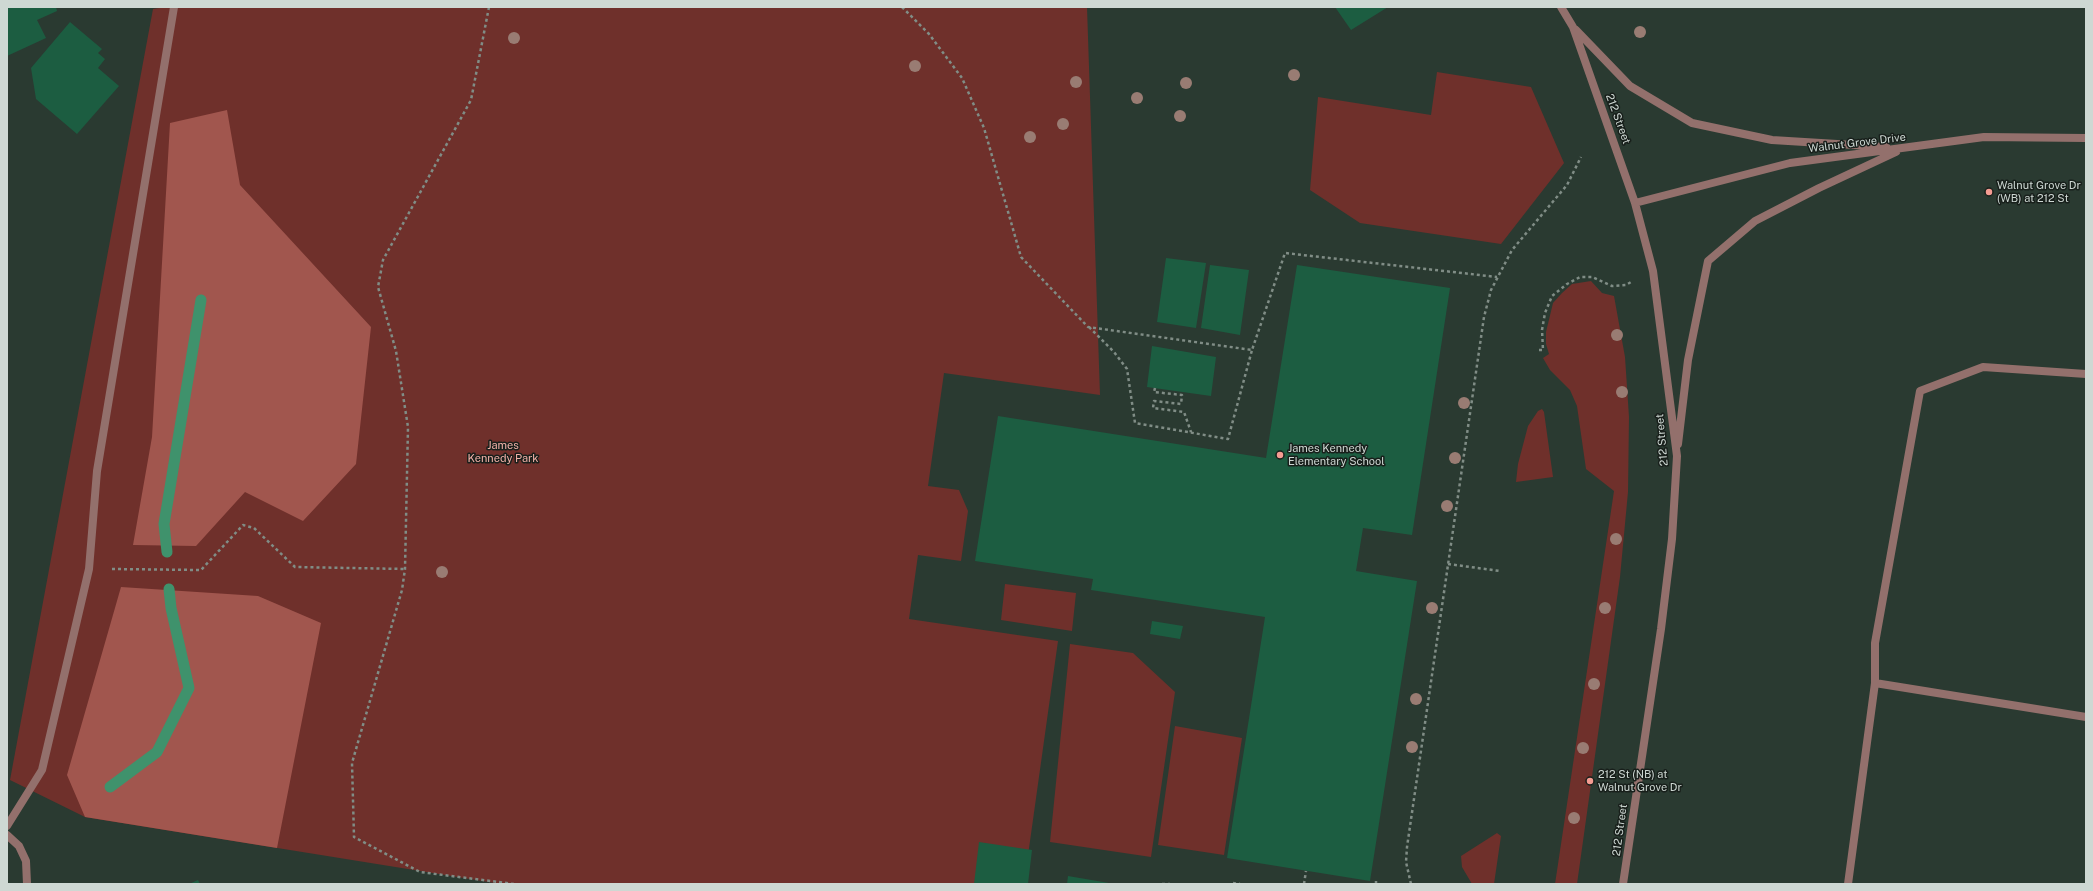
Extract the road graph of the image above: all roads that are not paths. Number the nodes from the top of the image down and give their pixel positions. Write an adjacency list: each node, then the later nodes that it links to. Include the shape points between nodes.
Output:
1 (174, 7): 11 (street, via 97,471 90,569 42,770)
2 (1561, 7): 3 (street, 212 Street)
3 (1573, 27): 5 (street, via 1630,86 1692,123 1772,140); 6 (street, 212 Street)
4 (2086, 138): 5 (street, Walnut Grove Drive, via 1984,137)
5 (1905, 148): 6 (street, Walnut Grove Drive, via 1790,163); 8 (street, via 1755,221 1708,261 1688,360)
6 (1635, 203): 8 (street, 212 Street, via 1653,271)
7 (2086, 374): 9 (street, via 1983,367 1920,392 1875,643)
8 (1677, 456): 14 (street, 212 Street, via 1672,539 1661,628)
9 (1875, 683): 10 (street); 15 (street)
10 (2086, 717)
11 (7, 826)
12 (7, 835): 13 (street, via 19,846 26,861)
13 (27, 884)
14 (1623, 884)
15 (1848, 884)

